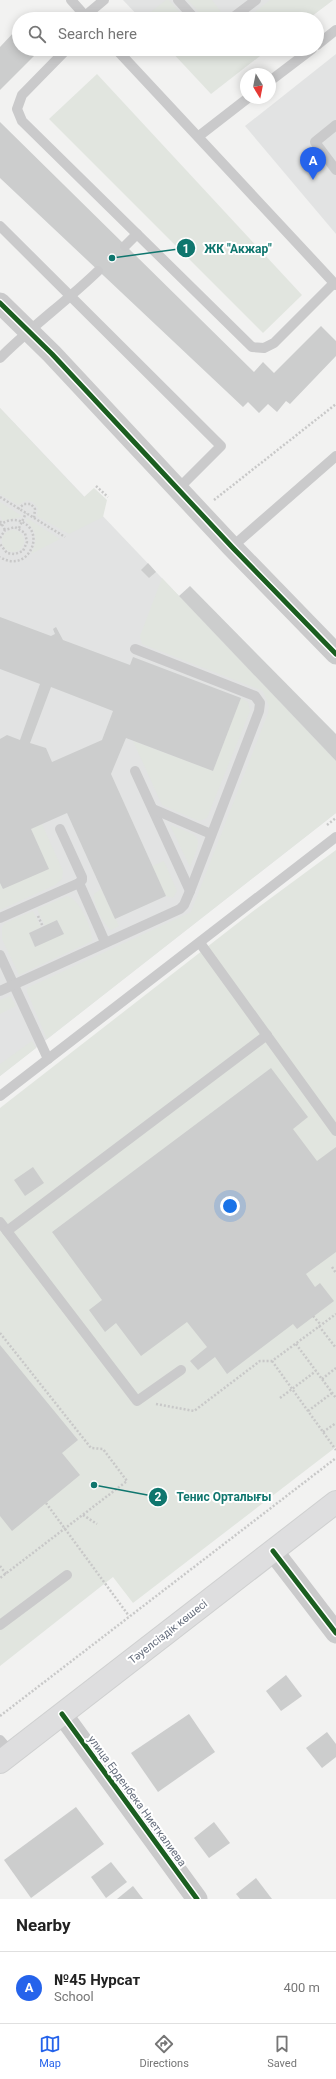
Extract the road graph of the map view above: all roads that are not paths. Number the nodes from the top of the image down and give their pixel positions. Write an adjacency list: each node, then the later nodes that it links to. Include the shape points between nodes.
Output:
1 (70, 0): 5 (lane)
2 (104, 0): 6 (lane)
3 (178, 0): 7 (lane)
4 (256, 0): 8 (lane)
5 (81, 12)
6 (93, 12)
7 (189, 12)
8 (240, 12)
9 (336, 30): 10 (lane)
10 (324, 39)
11 (60, 56): 20 (lane, via 22,95 17,109 22,121)
12 (123, 56): 17 (lane)
13 (303, 56): 14 (lane)
14 (276, 76)
15 (240, 104): 17 (lane)
16 (336, 125): 18 (lane, via 315,142)
17 (199, 136): 23 (lane)
18 (336, 170)
19 (0, 226): 24 (lane)
20 (138, 234): 21 (lane); 23 (lane, via 252,347 264,348 274,343)
21 (125, 246)
22 (98, 271): 24 (lane)
23 (335, 284)
24 (70, 298): 26 (lane); 29 (lane, via 221,446)
25 (0, 303): 26 (street)
26 (28, 330): 27 (lane); 29 (street)
27 (0, 358)
28 (336, 456): 30 (lane)
29 (178, 489): 30 (street)
30 (232, 547): 32 (street)
31 (135, 649): 36 (lane, via 255,696 260,703 259,712)
32 (336, 654)
33 (135, 771): 34 (lane)
34 (152, 809): 36 (lane); 39 (lane)
35 (60, 829): 38 (lane, via 82,877)
36 (211, 834): 39 (lane)
37 (336, 837): 42 (lane)
38 (79, 883): 40 (lane); 41 (lane)
39 (190, 891): 41 (lane, via 180,908)
40 (0, 918)
41 (105, 942): 44 (lane)
42 (200, 943): 46 (lane); 47 (lane)
43 (0, 955): 44 (lane)
44 (14, 985): 45 (lane); 47 (lane)
45 (0, 991)
46 (266, 1035): 49 (lane); 51 (lane)
47 (48, 1060): 48 (lane)
48 (0, 1096)
49 (336, 1131)
50 (0, 1222): 51 (lane)
51 (7, 1231): 52 (lane, via 137,1401)
52 (180, 1370)
53 (336, 1502): 54 (main road, Тәуелсіздік көшесі)
54 (273, 1551): 57 (street); 58 (main road, Тәуелсіздік көшесі)
55 (67, 1575): 56 (lane)
56 (0, 1625)
57 (336, 1633)
58 (62, 1714): 59 (main road, Тәуелсіздік көшесі); 60 (street, улица Ерденбека Ниеткалиева)
59 (4, 1752)
60 (197, 1899)

